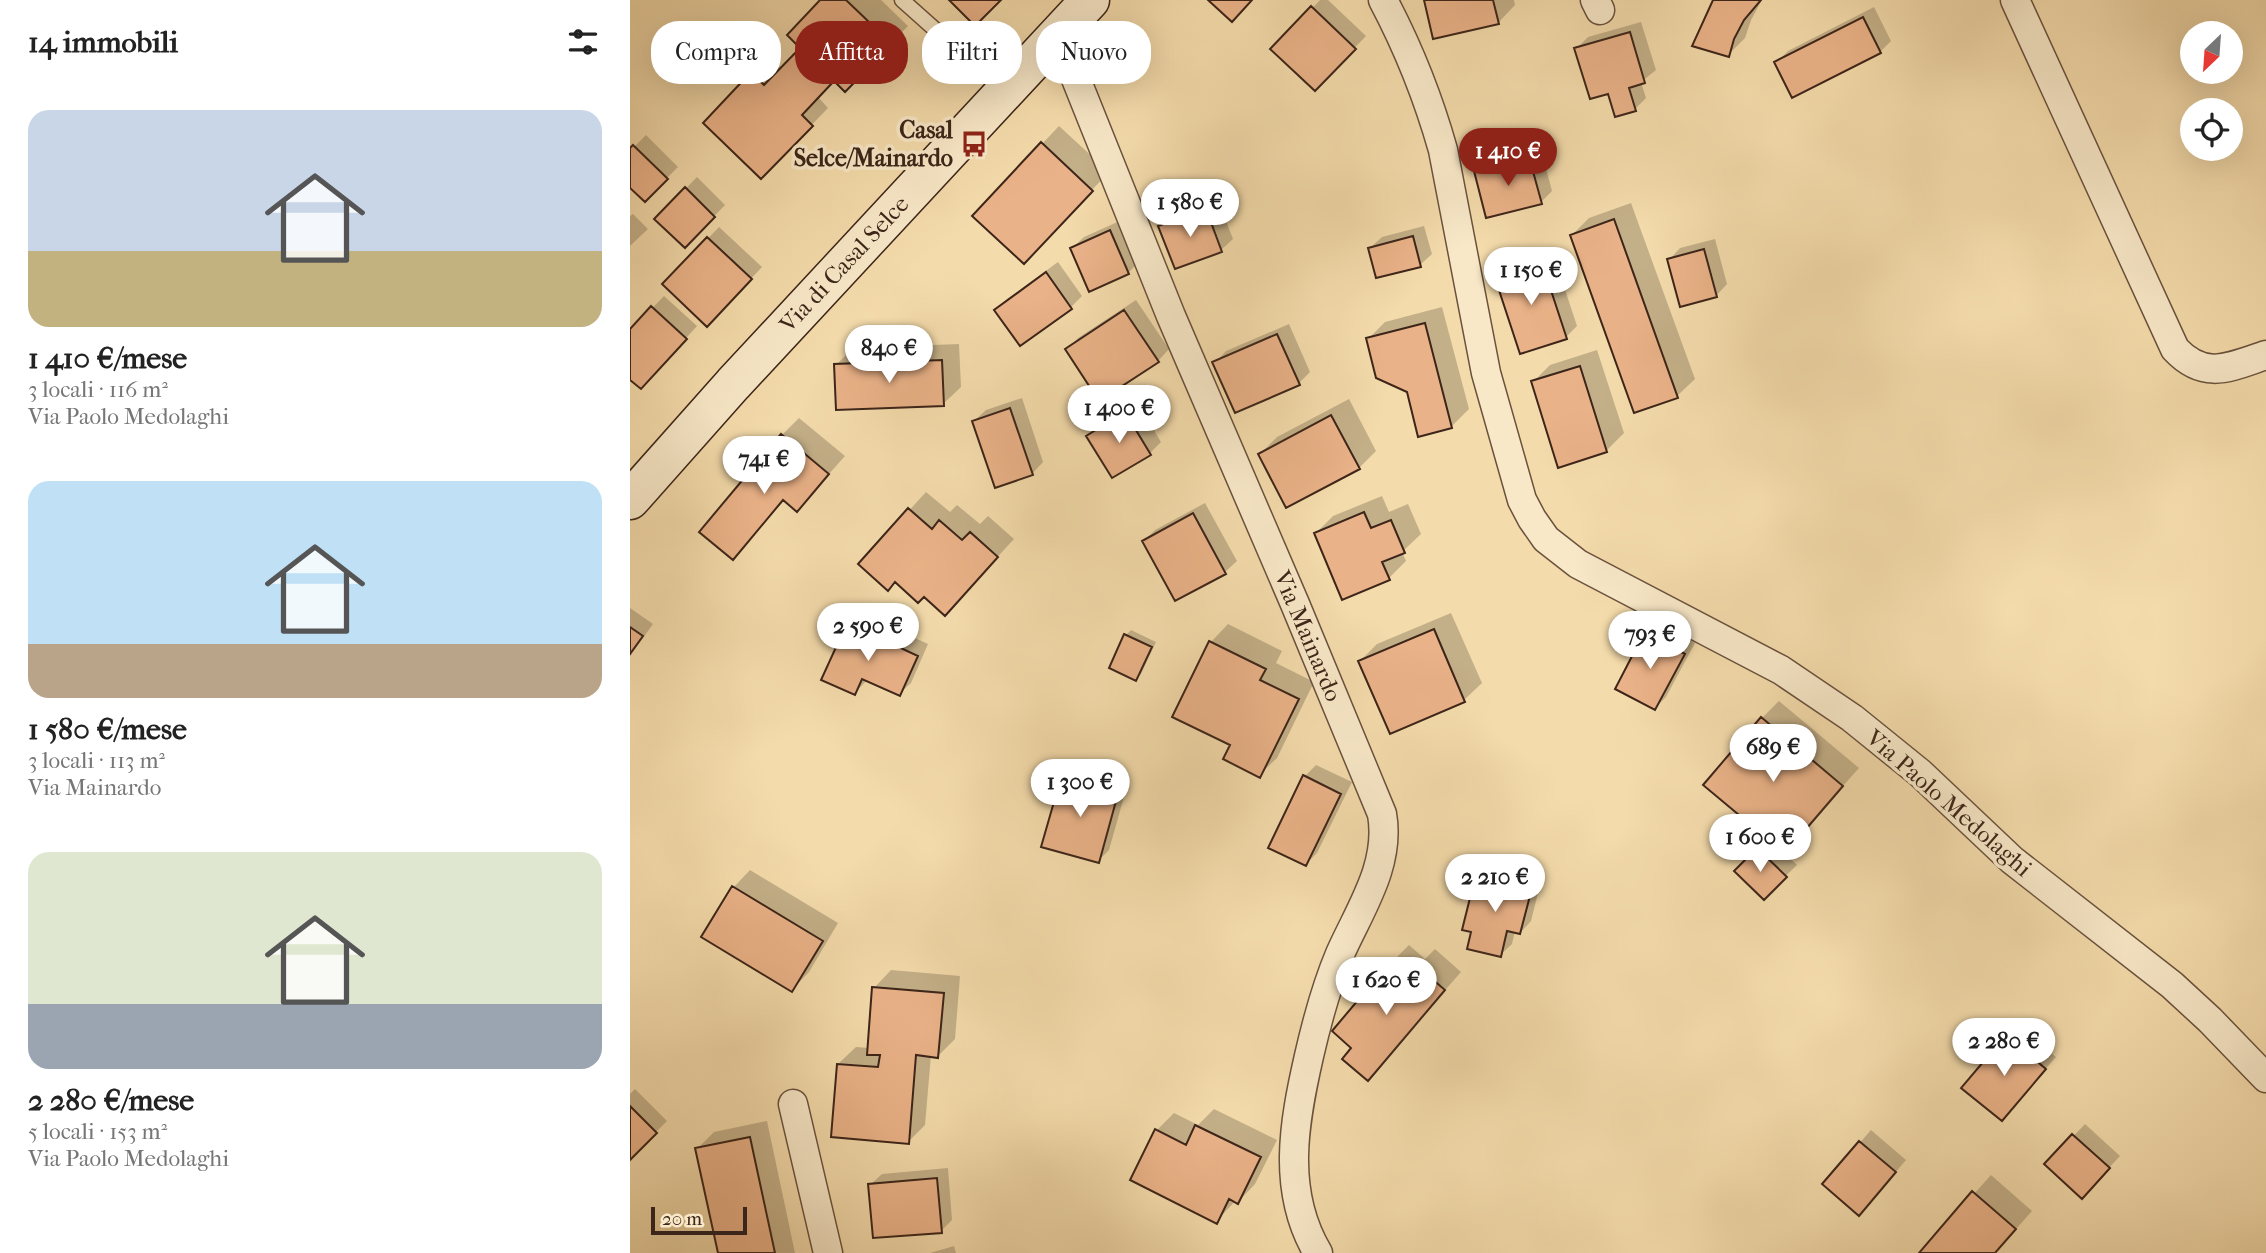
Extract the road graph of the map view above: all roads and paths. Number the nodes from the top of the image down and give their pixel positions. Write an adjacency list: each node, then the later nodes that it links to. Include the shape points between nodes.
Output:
1 (902, 0): 8 (lane)
2 (1090, 0): 5 (main road, Via di Casal Selce)
3 (1383, 0): 11 (street, Via Paolo Medolaghi, via 1414,62 1434,117 1486,373 1522,500 1546,539 1578,564 1749,652 1852,718 1920,773 2012,860 2172,985)
4 (2015, 0): 9 (street, via 2175,349 2193,364 2212,369)
5 (1070, 21)
6 (1036, 58): 8 (main road, Via di Casal Selce)
7 (1078, 84): 14 (street, Via Mainardo, via 1382,814 1385,835 1379,866 1327,988 1296,1114 1297,1198)
8 (1005, 92): 10 (main road, Via di Casal Selce)
9 (2266, 355)
10 (630, 500)
11 (2266, 1078)
12 (793, 1104): 13 (street)
13 (828, 1253)
14 (1318, 1253)

